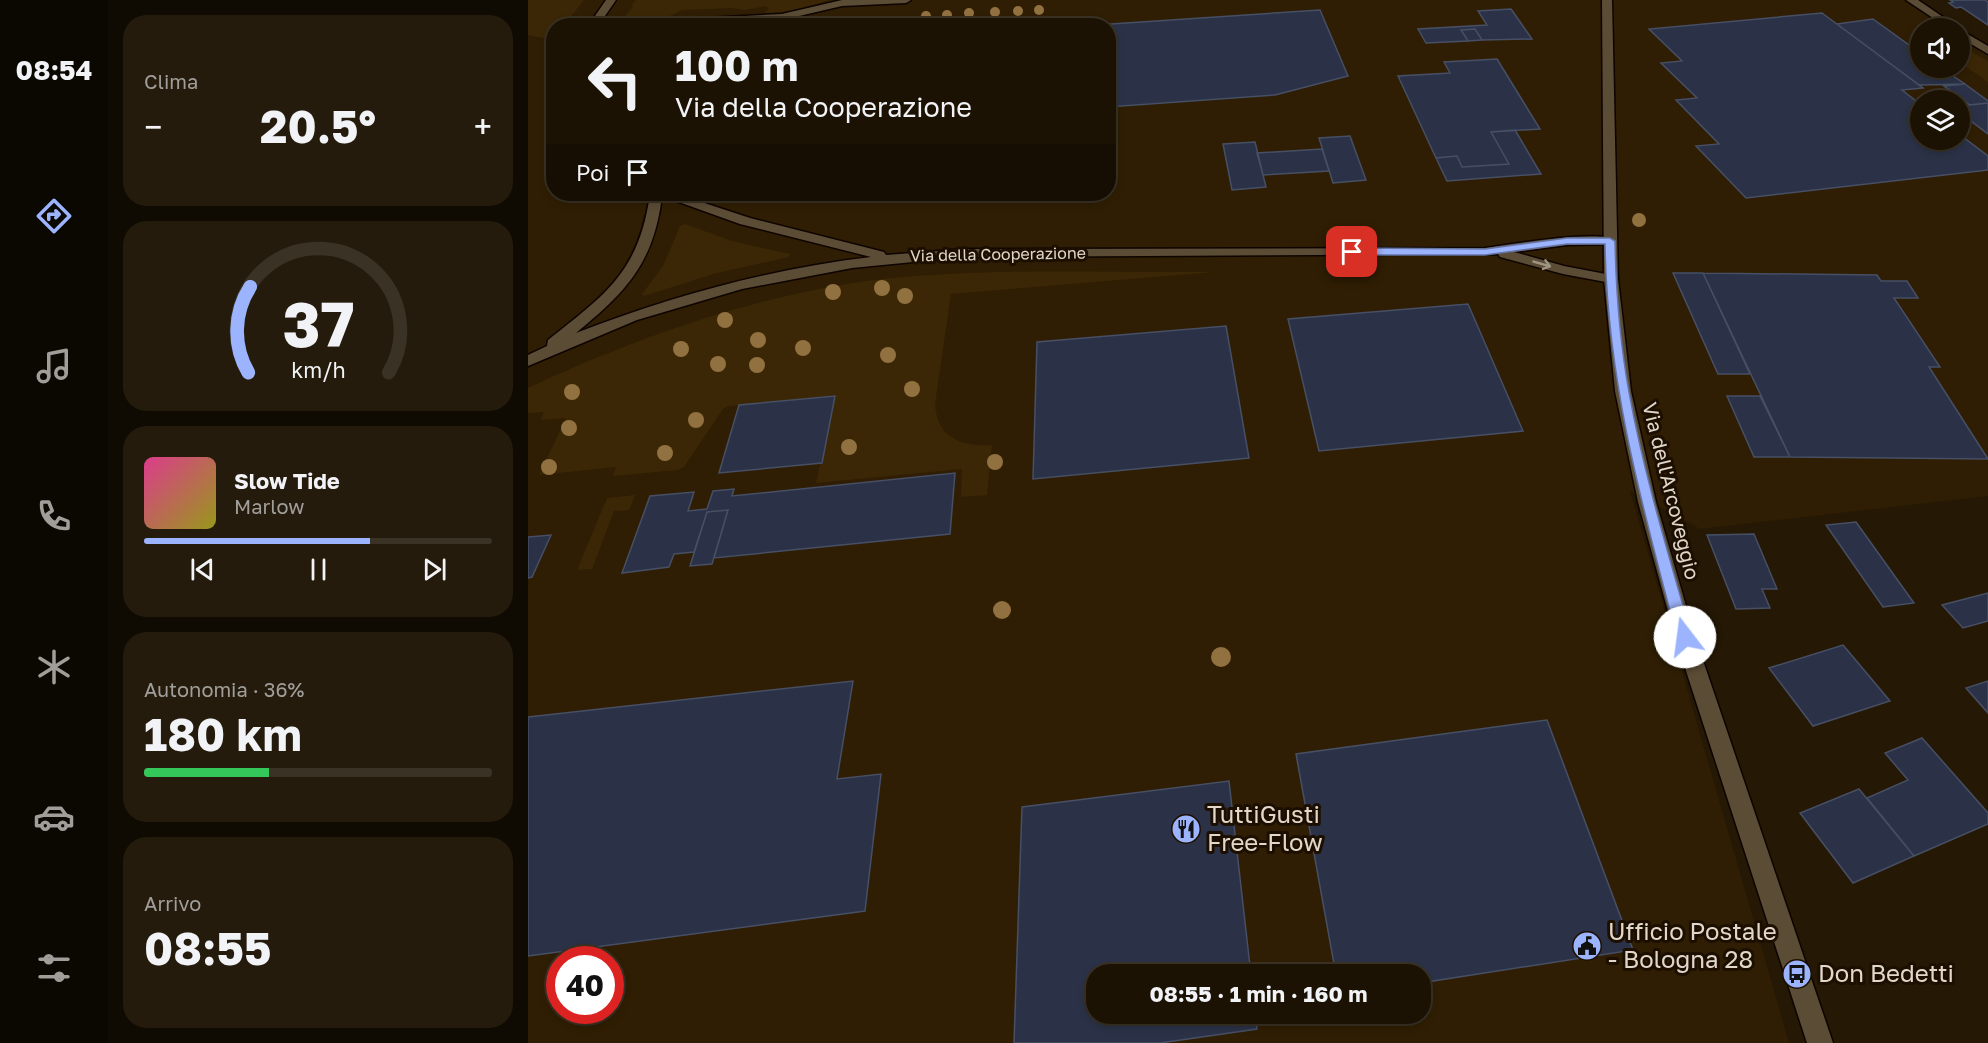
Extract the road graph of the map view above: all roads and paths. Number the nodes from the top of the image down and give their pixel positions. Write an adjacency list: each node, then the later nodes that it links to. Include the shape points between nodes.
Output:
1 (611, 0): 5 (street)
2 (906, 0): 6 (street, via 842,3)
3 (1607, 0): 12 (street, Via dell'Arcoveggio)
4 (1911, 0): 7 (street)
5 (599, 18)
6 (763, 18)
7 (1939, 18)
8 (1970, 39): 9 (street)
9 (1988, 51)
10 (656, 201): 16 (street, via 648,240 632,270 604,301)
11 (684, 201): 14 (street, via 745,222)
12 (1610, 241): 13 (street, Via della Cooperazione, via 1567,241); 15 (street, Via dell'Arcoveggio)
13 (1485, 252): 14 (street, Via della Cooperazione, via 964,253); 15 (street, Via della Cooperazione, one-way to 15)
14 (889, 257): 16 (street, Via della Cooperazione, via 716,292 620,323)
15 (1611, 279): 17 (street, Via dell'Arcoveggio, via 1623,391 1647,502 1685,637)
16 (531, 360)
17 (1820, 1043)

